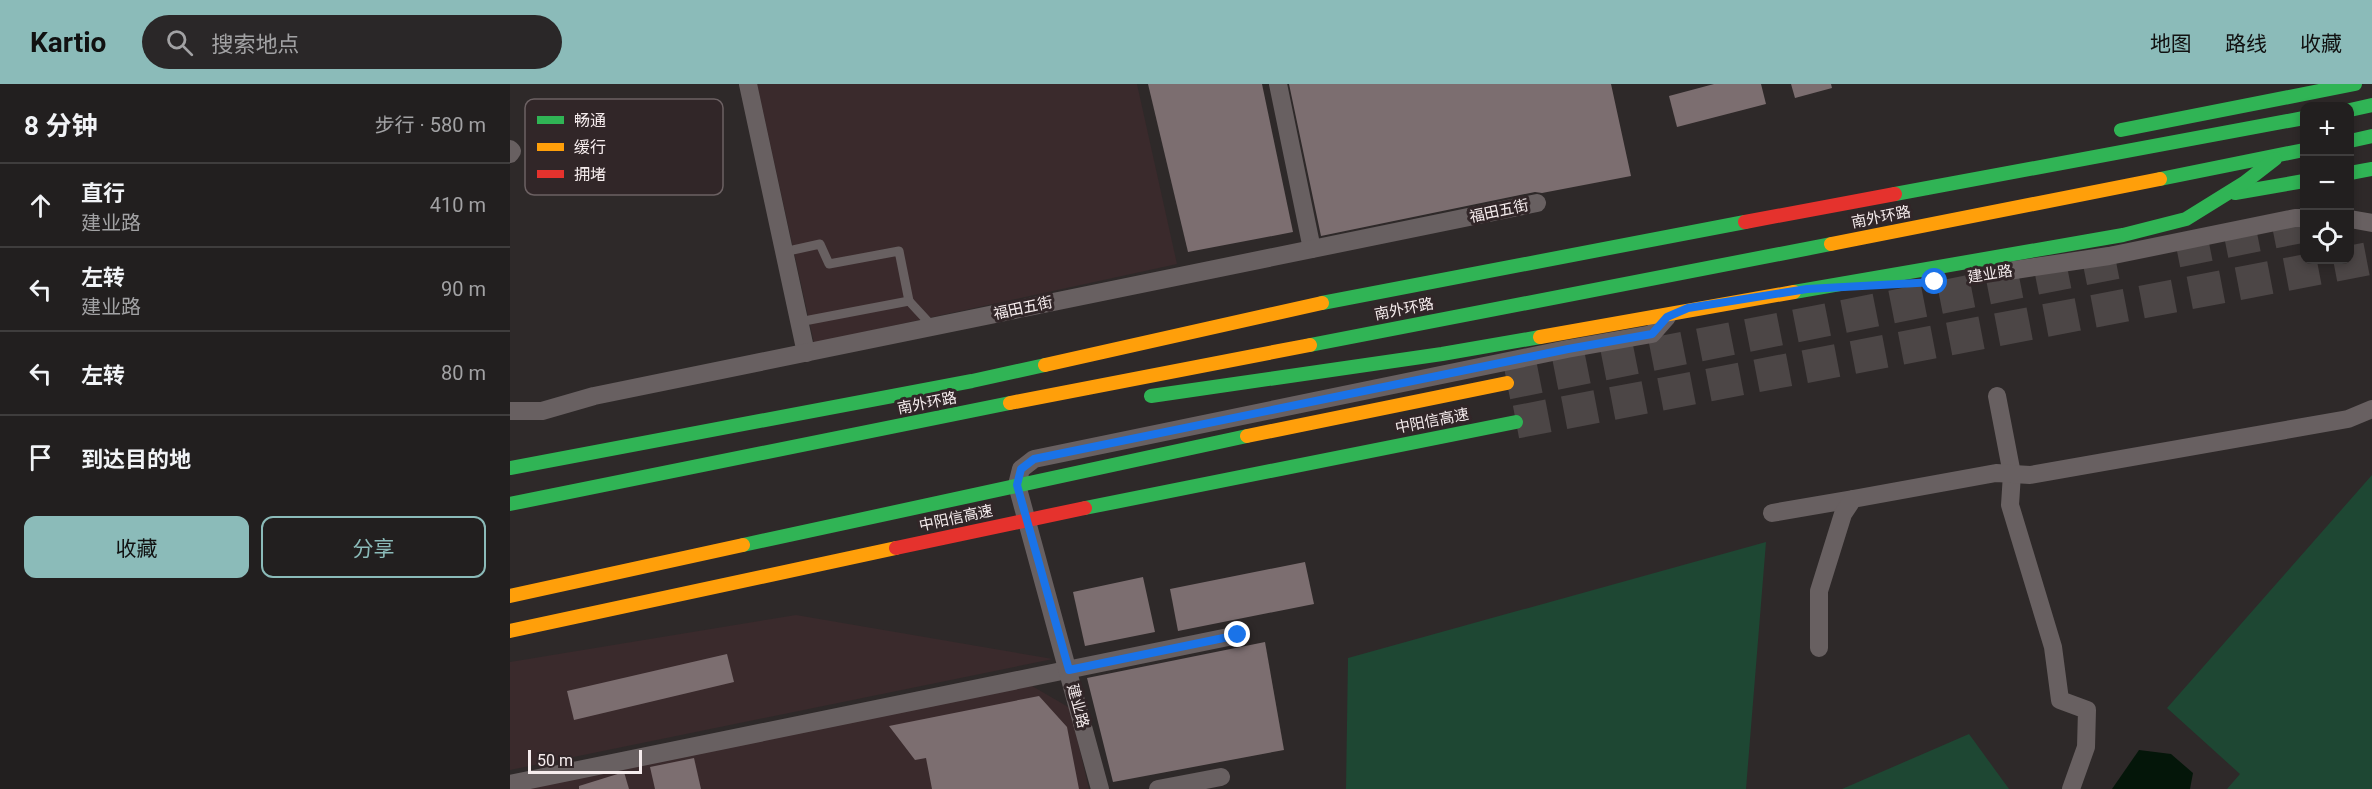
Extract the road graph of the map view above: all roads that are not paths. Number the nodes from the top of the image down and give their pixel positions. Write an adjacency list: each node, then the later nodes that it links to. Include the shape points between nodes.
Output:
1 (748, 84): 31 (street)
2 (1278, 84): 30 (street)
3 (2337, 84): 6 (highway)
4 (2355, 84): 9 (highway)
5 (2228, 95): 9 (highway)
6 (2325, 102)
7 (2372, 105): 8 (highway)
8 (2354, 109)
9 (2187, 116): 11 (highway)
10 (2300, 119): 22 (highway, 南外环路)
11 (2106, 133)
12 (2372, 136): 13 (highway)
13 (2354, 140)
14 (2300, 142): 38 (highway, via 2186,219 2123,235 1442,354)
15 (2300, 144): 29 (highway, 南外环路)
16 (510, 149): 17 (street)
17 (510, 154)
18 (1947, 169): 22 (highway)
19 (2372, 169): 20 (highway)
20 (2354, 172)
21 (2300, 182): 23 (highway)
22 (1873, 199): 44 (highway, 南外环路, via 1314,304 972,381)
23 (2194, 200)
24 (1537, 203): 30 (street, 福田五街)
25 (2300, 218): 55 (street, 建业路, via 2109,256 1935,282 1807,289 1688,308 1667,317 1652,334 1034,459 1021,469 1017,485)
26 (2354, 220): 27 (street)
27 (2372, 223)
28 (1952, 233): 29 (highway)
29 (1871, 236): 43 (highway, 南外环路)
30 (1312, 249): 34 (street, 福田五街)
31 (784, 252): 32 (lane, via 820,244 829,264 899,251); 33 (street)
32 (909, 302): 33 (lane); 34 (lane)
33 (799, 322): 35 (street)
34 (933, 327): 35 (street, 福田五街)
35 (806, 353): 40 (street, 福田五街, via 594,396 542,411)
36 (1507, 383): 51 (highway, 中阳信高速)
37 (1997, 396): 45 (street)
38 (1140, 397)
39 (2372, 409): 45 (street, via 2349,419 2030,475)
40 (510, 411)
41 (1046, 411): 43 (highway)
42 (1516, 422): 52 (highway, 中阳信高速, via 1176,488)
43 (811, 443): 46 (highway, 南外环路)
44 (510, 468)
45 (2012, 474): 47 (street); 60 (street, via 2010,505 2053,646 2060,700 2087,710 2086,747)
46 (585, 489): 48 (highway, 南外环路); 49 (highway)
47 (1854, 499): 50 (street); 54 (street, via 1843,514 1819,591)
48 (510, 504)
49 (542, 510)
50 (1772, 513)
51 (510, 596)
52 (510, 631)
53 (1238, 635): 55 (street)
54 (1819, 648)
55 (1069, 670): 57 (street); 58 (street, 建业路)
56 (1221, 777): 59 (street)
57 (510, 784)
58 (1100, 789)
59 (1158, 789)
60 (2071, 789)

